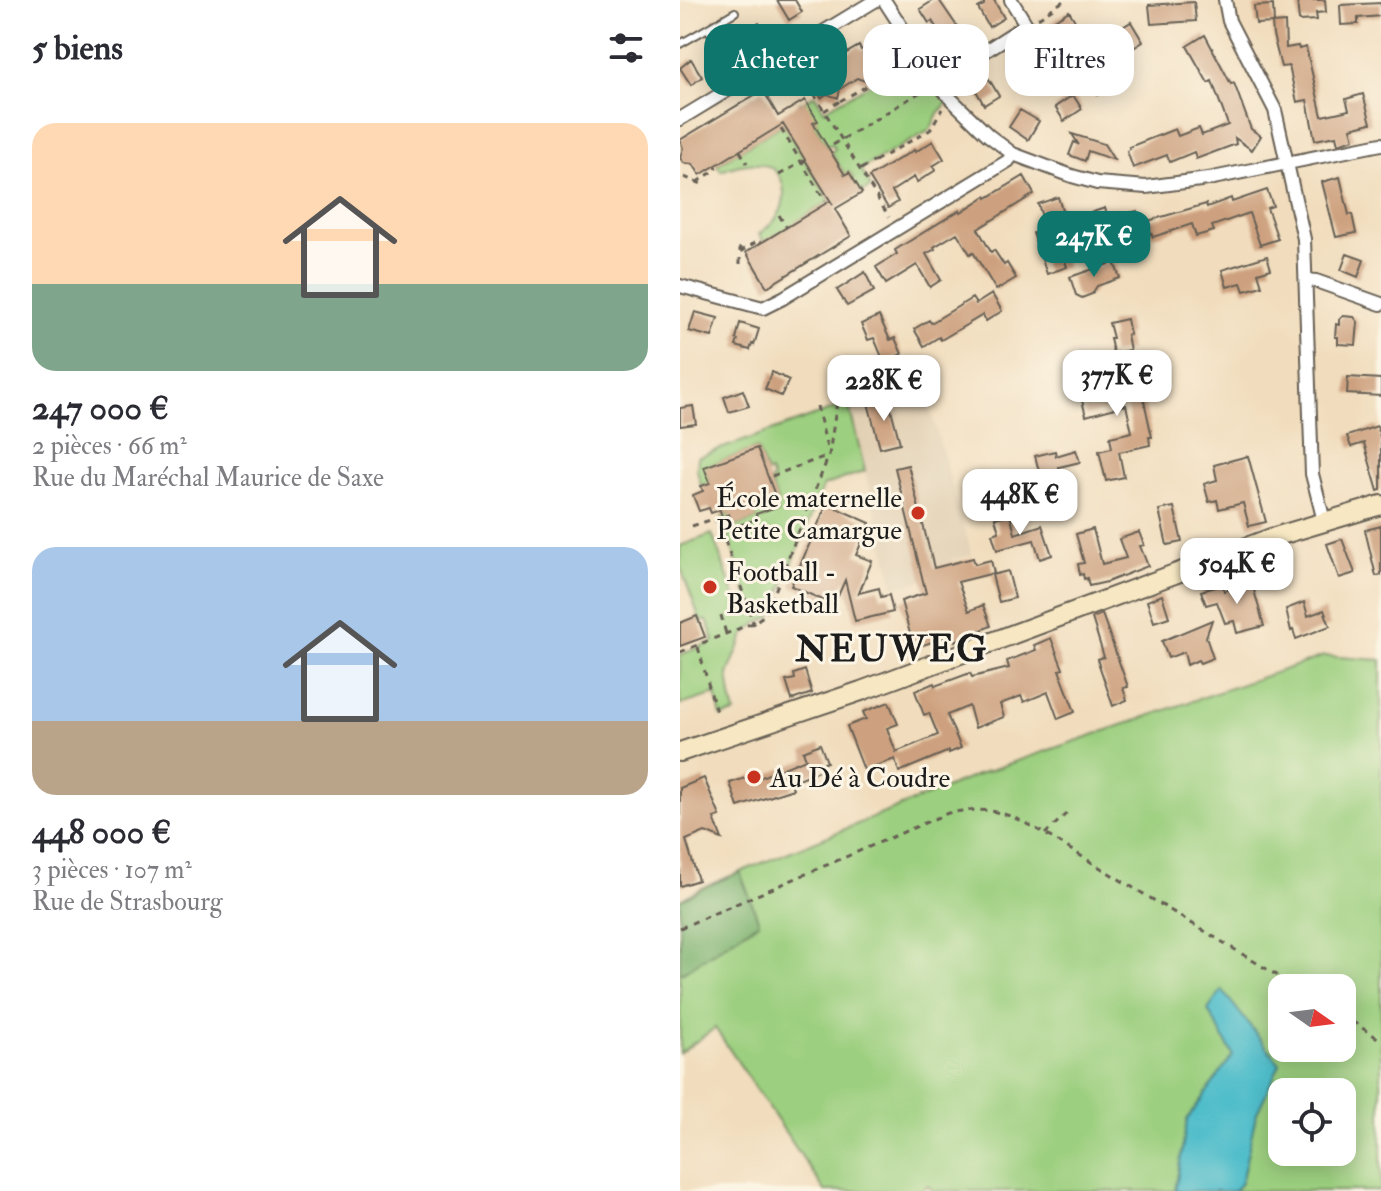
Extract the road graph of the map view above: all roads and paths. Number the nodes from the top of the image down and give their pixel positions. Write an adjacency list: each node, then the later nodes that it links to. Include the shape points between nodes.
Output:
1 (876, 0): 8 (street)
2 (884, 0): 9 (street)
3 (1011, 0): 10 (street)
4 (1065, 0): 11 (path)
5 (1225, 0): 32 (street, via 1229,21 1275,110)
6 (735, 12): 7 (lane)
7 (715, 24)
8 (837, 24)
9 (900, 24)
10 (1025, 24)
11 (1028, 24)
12 (704, 30): 13 (lane)
13 (680, 44)
14 (863, 85): 21 (path)
15 (718, 96): 23 (street)
16 (815, 96): 22 (path)
17 (837, 96): 21 (path)
18 (914, 96): 25 (path)
19 (949, 96): 20 (street)
20 (951, 99): 29 (street); 34 (path, via 930,130)
21 (840, 101): 22 (path)
22 (824, 111): 25 (path)
23 (680, 119)
24 (781, 129): 30 (path)
25 (843, 140): 27 (path); 34 (path)
26 (1381, 144): 32 (street)
27 (833, 145)
28 (740, 151): 31 (path)
29 (1013, 154): 32 (street, via 1097,183 1146,187); 40 (street)
30 (804, 162): 35 (path); 37 (path)
31 (747, 163)
32 (1288, 164): 43 (street)
33 (716, 166): 36 (path, via 699,183)
34 (860, 169): 40 (path)
35 (779, 175)
36 (684, 177)
37 (825, 201)
38 (779, 215): 39 (path)
39 (787, 228)
40 (897, 229): 44 (street, via 763,308)
41 (761, 243): 42 (path, via 740,249)
42 (740, 264)
43 (1307, 280): 45 (street); 51 (street, via 1312,474)
44 (680, 286)
45 (1381, 304)
46 (840, 382): 48 (path)
47 (817, 406): 48 (path)
48 (829, 455): 49 (path); 54 (path, via 768,610)
49 (772, 476)
50 (1381, 505): 51 (main road)
51 (1324, 521): 59 (main road)
52 (692, 526): 54 (path, via 713,519 719,523)
53 (721, 615): 55 (path)
54 (754, 624): 55 (path)
55 (726, 634): 56 (path)
56 (698, 645): 57 (path); 58 (path)
57 (680, 652)
58 (717, 716)
59 (680, 752)
60 (1067, 813): 61 (path)
61 (1045, 834): 62 (path, via 993,810 948,813); 63 (path)
62 (680, 928)
63 (1275, 974)
64 (1356, 1024): 65 (path)
65 (1381, 1040)

